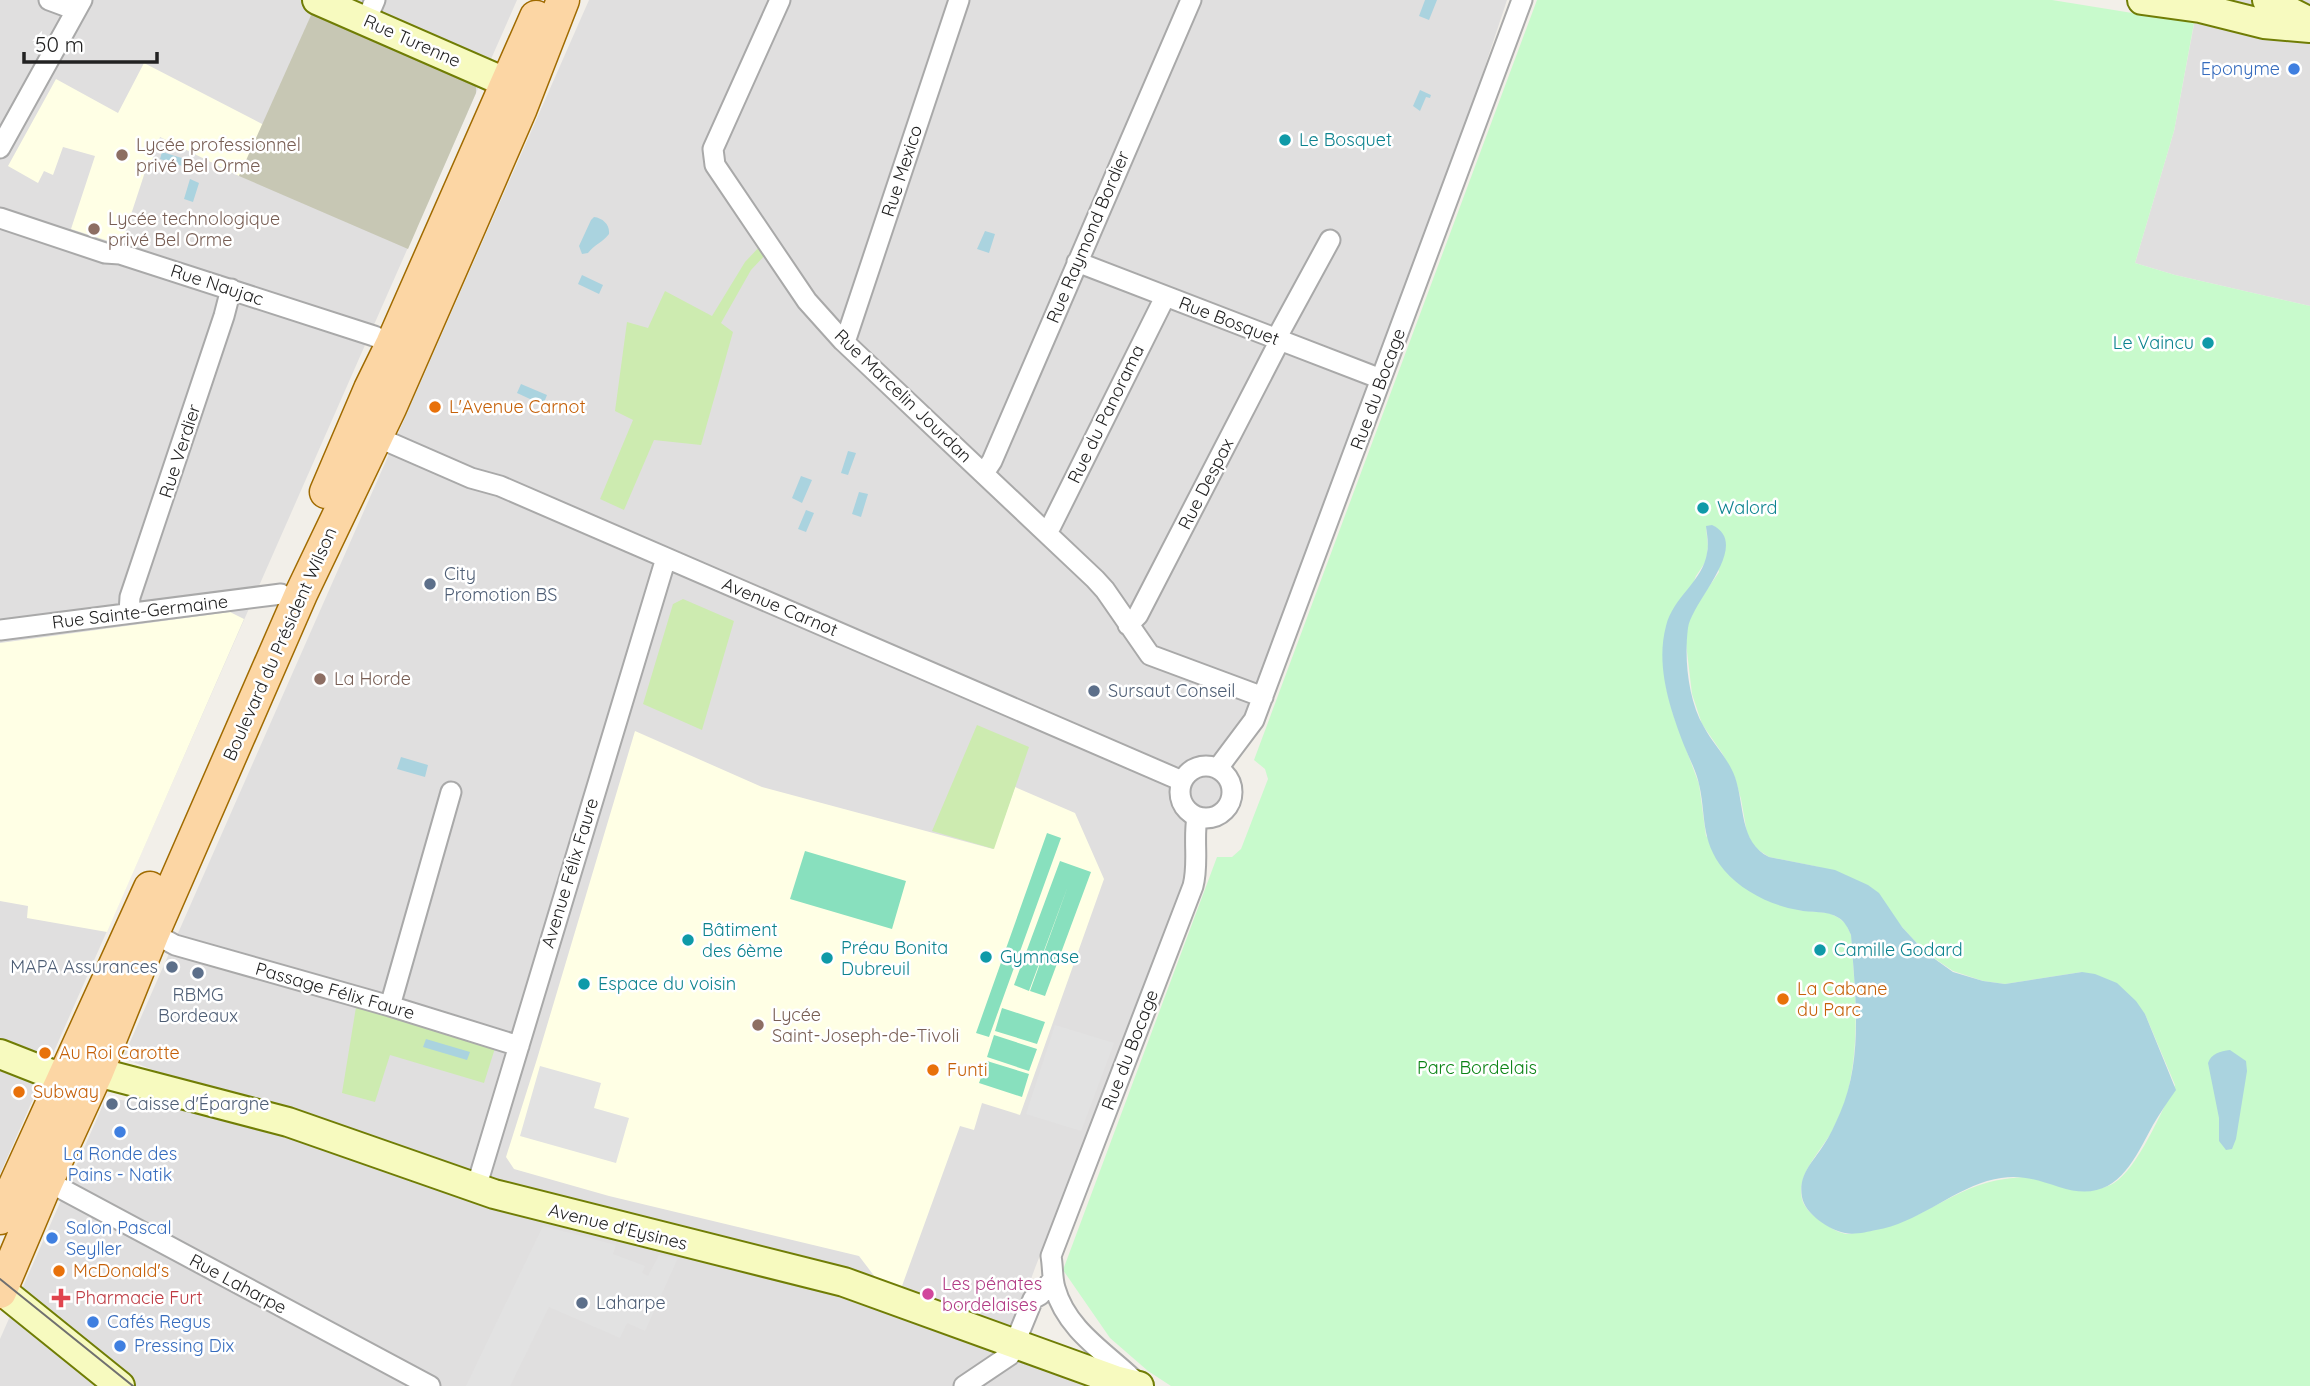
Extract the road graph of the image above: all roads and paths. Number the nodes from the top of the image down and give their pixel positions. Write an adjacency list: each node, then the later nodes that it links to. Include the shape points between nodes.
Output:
1 (49, 0): 12 (street)
2 (317, 0): 13 (street, Rue Turenne)
3 (543, 0): 16 (main road, Boulevard du Président Wilson)
4 (564, 0): 19 (main road, Boulevard du Président Wilson)
5 (780, 0): 25 (street, Rue Marcelin Jourdan, via 719,131 713,149 715,165 807,301)
6 (958, 0): 25 (street, Rue Mexico)
7 (1191, 0): 21 (street, Rue Raymond Bordier)
8 (1522, 0): 27 (street, Rue du Bocage)
9 (2142, 0): 11 (street)
10 (2267, 0): 14 (street)
11 (2180, 2): 15 (street, via 2264,24)
12 (79, 5): 17 (street)
13 (370, 11): 16 (street, Rue Turenne)
14 (2310, 22)
15 (2310, 28)
16 (507, 83): 19 (street, via 504,120); 26 (main road, Boulevard du Président Wilson)
17 (0, 148)
18 (0, 218): 22 (street, Rue Naujac)
19 (468, 230): 28 (main road, Boulevard du Président Wilson)
20 (1330, 240): 24 (street, Rue Despax)
21 (1077, 262): 23 (street, Rue Bosquet); 29 (street, Rue Raymond Bordier)
22 (231, 289): 26 (street, Rue Naujac); 33 (street, Rue Verdier, via 130,597)
23 (1165, 297): 24 (street, Rue Bosquet); 30 (street, Rue du Panorama)
24 (1278, 339): 27 (street, Rue Bosquet); 34 (street, Rue Despax, via 1138,615)
25 (842, 340): 29 (street, Rue Marcelin Jourdan)
26 (392, 344): 28 (main road, Boulevard du Président Wilson, via 370,389)
27 (1381, 379): 36 (street, Rue du Bocage)
28 (362, 439): 31 (street, Avenue Carnot, via 500,486); 32 (main road, Boulevard du Président Wilson); 42 (main road, Boulevard du Président Wilson)
29 (984, 473): 30 (street, Rue Marcelin Jourdan)
30 (1046, 531): 34 (street, Rue Marcelin Jourdan, via 1105,590)
31 (666, 558): 38 (street, Avenue Carnot); 44 (street, Avenue Félix Faure)
32 (281, 594): 33 (street, Rue Sainte-Germaine); 41 (main road, Boulevard du Président Wilson)
33 (129, 613): 35 (street, Rue Sainte-Germaine)
34 (1128, 625): 36 (street, Rue Marcelin Jourdan, via 1150,655)
35 (0, 630)
36 (1263, 697): 37 (street, Rue du Bocage, via 1247,733)
37 (1217, 768): 38 (street, via 1193,769); 40 (street, via 1232,787 1230,803 1220,814)
38 (1182, 781): 40 (street, via 1180,798)
39 (451, 792): 43 (street)
40 (1198, 817): 53 (street, Rue du Bocage, via 1193,886 1051,1256)
41 (150, 887): 47 (street, via 127,964 97,1037); 48 (main road, Boulevard du Président Wilson)
42 (153, 933): 43 (street, Passage Félix Faure, via 175,945); 47 (main road, Boulevard du Président Wilson)
43 (390, 1006): 44 (street, Passage Félix Faure)
44 (519, 1046): 51 (street, Avenue Félix Faure)
45 (0, 1054): 48 (street)
46 (0, 1061): 49 (street, via 39,1092)
47 (97, 1072): 48 (street); 50 (main road, Boulevard du Président Wilson); 51 (street, Avenue d'Eysines, via 288,1122)
48 (65, 1075): 49 (main road, Boulevard du Président Wilson)
49 (47, 1112): 52 (main road, Boulevard du Président Wilson); 54 (street, via 41,1158 6,1242)
50 (47, 1181): 54 (main road, Boulevard du Président Wilson); 58 (street, Rue Laharpe)
51 (475, 1188): 56 (street, Avenue d'Eysines, via 844,1282)
52 (0, 1218)
53 (1053, 1279): 55 (street, Rue du Bocage); 56 (street, via 1033,1299)
54 (0, 1291): 57 (street)
55 (1067, 1313): 60 (street, Avenue d'Eysines)
56 (1016, 1343): 59 (street, via 1010,1354); 60 (street, Avenue d'Eysines)
57 (120, 1386)
58 (430, 1386)
59 (964, 1386)
60 (1139, 1386)

